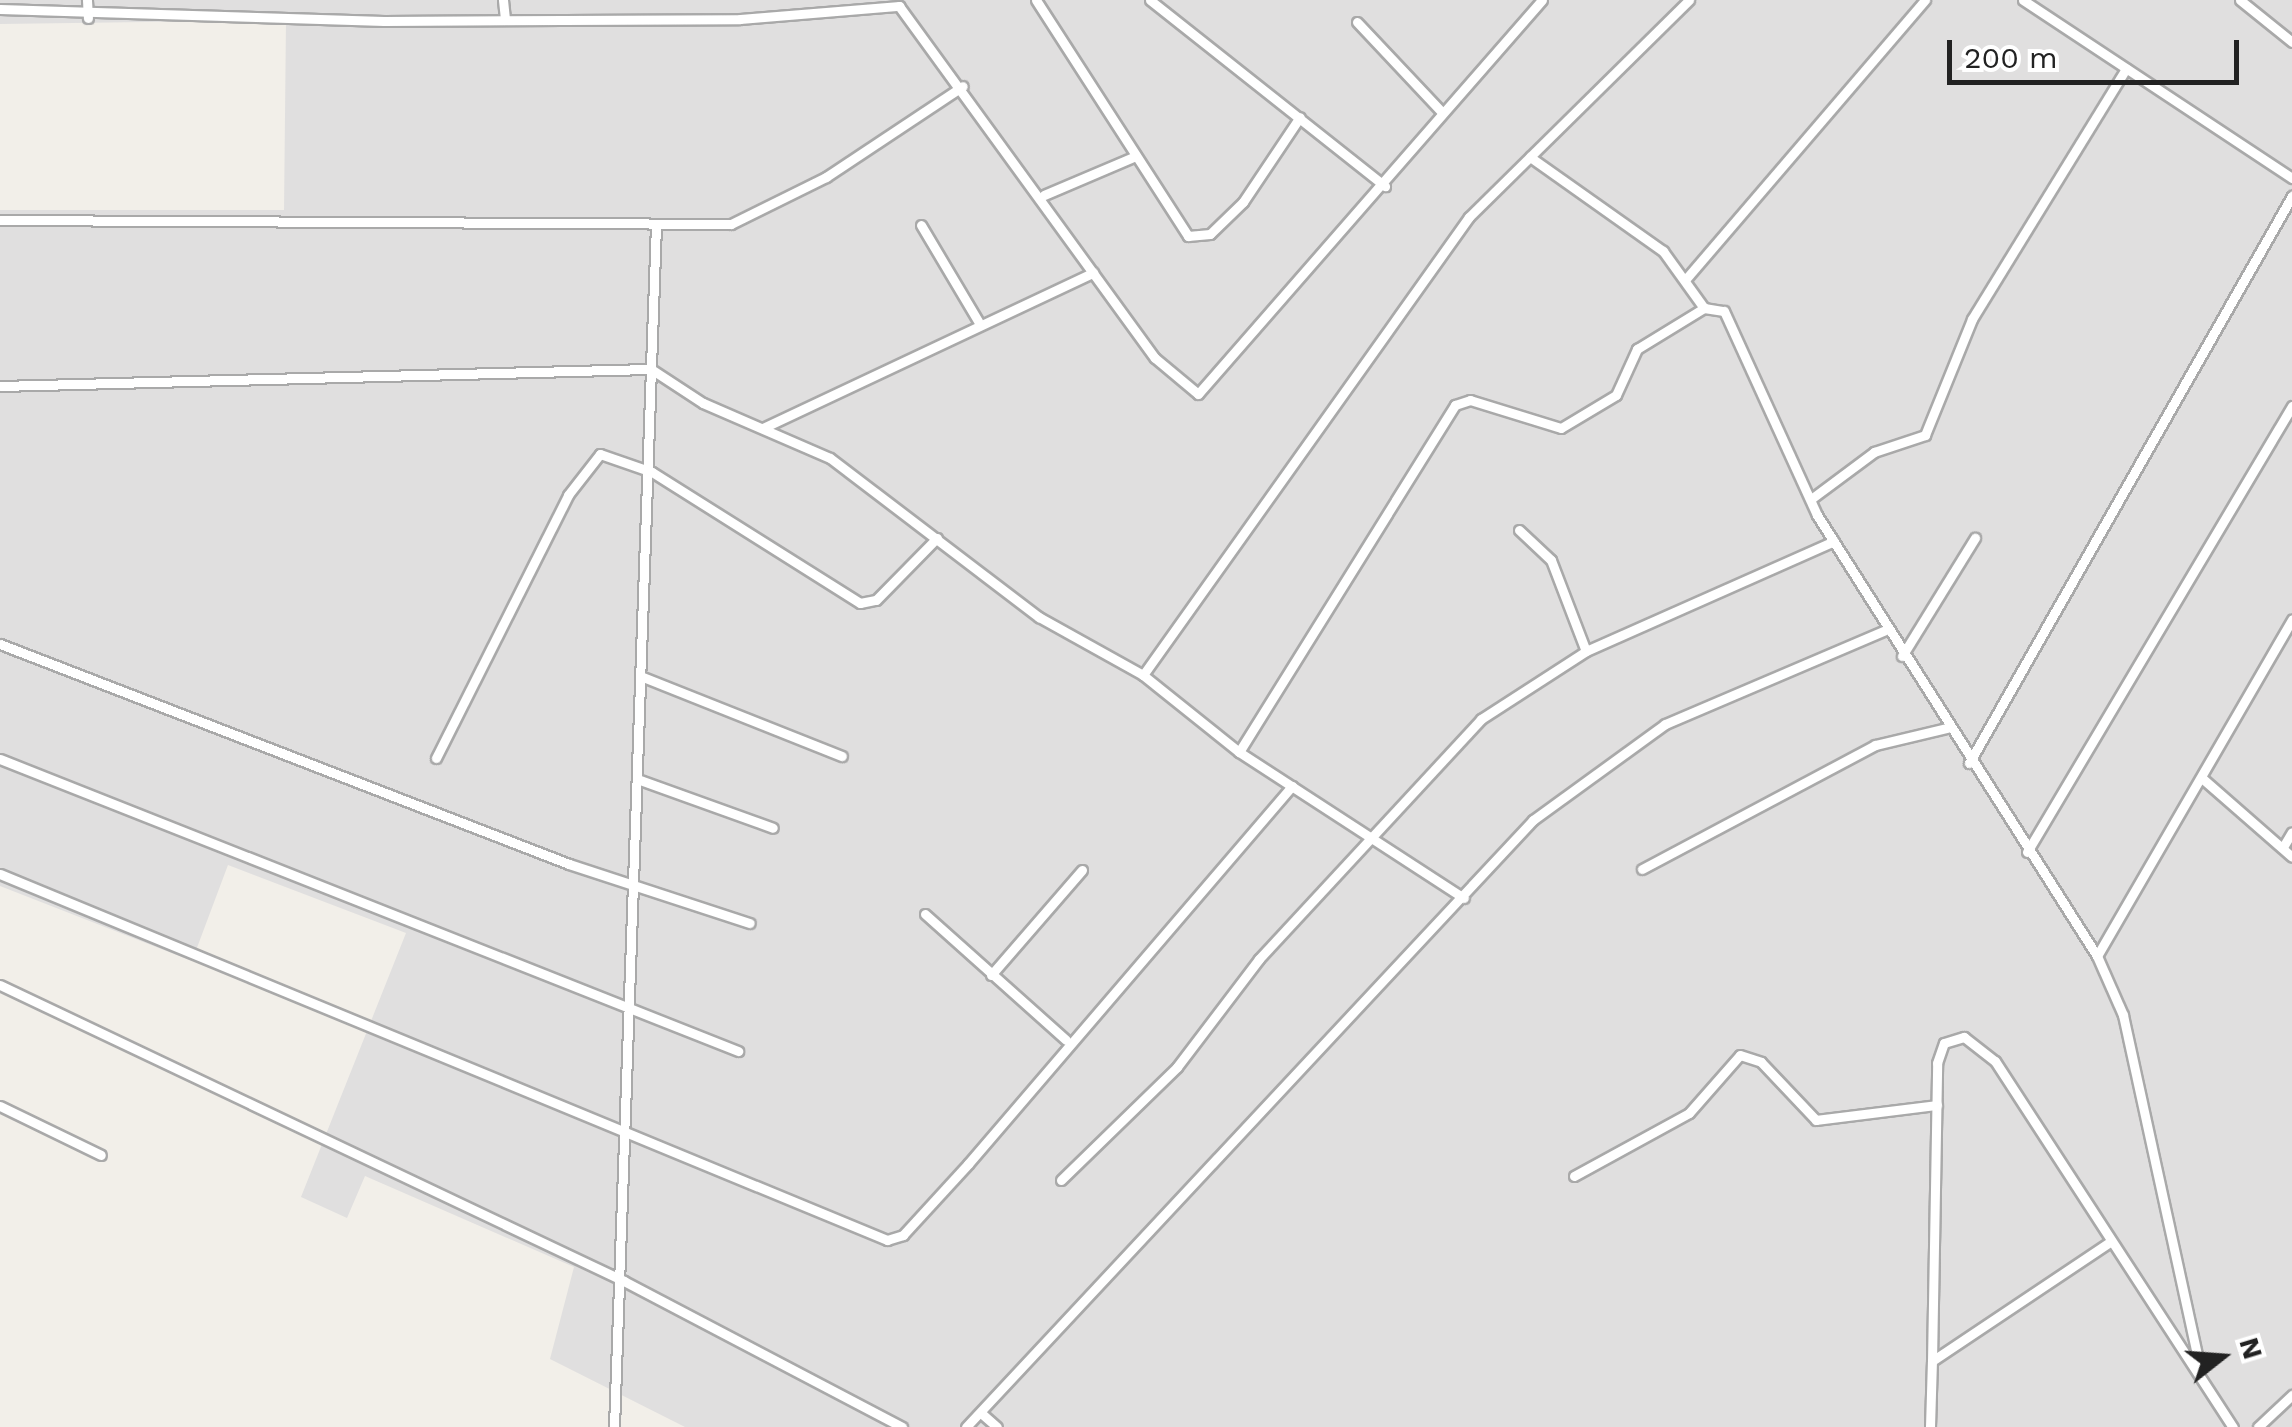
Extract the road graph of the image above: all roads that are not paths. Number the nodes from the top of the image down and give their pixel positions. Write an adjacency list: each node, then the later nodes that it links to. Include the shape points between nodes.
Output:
1 (87, 0): 12 (street)
2 (504, 0): 13 (street)
3 (1036, 0): 20 (street)
4 (1150, 0): 19 (street)
5 (1542, 0): 18 (street)
6 (1690, 0): 21 (street)
7 (1926, 0): 30 (street)
8 (2023, 0): 16 (street)
9 (2240, 0): 15 (street)
10 (897, 3): 13 (street, via 740,18); 17 (street)
11 (0, 9): 12 (street)
12 (88, 18): 13 (street)
13 (505, 19)
14 (1357, 22): 18 (street)
15 (2292, 42)
16 (2126, 69): 22 (street); 38 (street, via 1972,319 1925,435 1874,452)
17 (963, 86): 24 (street); 28 (street, via 757,216)
18 (1440, 110): 23 (street)
19 (1300, 117): 20 (street, via 1253,192 1200,238 1176,227); 23 (street)
20 (1136, 156): 24 (street)
21 (1530, 157): 30 (street, via 1664,251); 48 (street, via 1469,217)
22 (2292, 177)
23 (1384, 186): 29 (street, via 1198,394 1155,358)
24 (1044, 195): 29 (street)
25 (2292, 196): 55 (street)
26 (0, 220): 28 (street)
27 (922, 225): 32 (street)
28 (656, 227): 33 (street)
29 (1093, 272): 32 (street)
30 (1684, 280): 31 (street)
31 (1704, 308): 38 (street, via 1715,305 1730,320); 51 (street, via 1636,350 1616,395 1561,428 1470,400 1456,405)
32 (978, 320): 36 (street)
33 (651, 369): 34 (street); 36 (street); 37 (street)
34 (0, 386)
35 (2292, 406): 63 (street)
36 (763, 428): 40 (street, via 830,458)
37 (652, 472): 40 (street, via 860,604 876,600); 49 (street); 53 (street, via 608,453 590,462)
38 (1811, 499): 42 (street)
39 (1519, 530): 46 (street, via 1552,560)
40 (937, 538): 48 (street, via 1039,617)
41 (1974, 538): 47 (street)
42 (1834, 540): 44 (street); 46 (street)
43 (2292, 620): 56 (street)
44 (1888, 629): 47 (street); 69 (street, via 1665,724 1533,820)
45 (0, 644): 68 (street)
46 (1586, 650): 61 (street, via 1481,719)
47 (1902, 656): 50 (street)
48 (1143, 675): 51 (street)
49 (643, 677): 52 (street); 57 (street)
50 (1947, 728): 55 (street); 65 (street, via 1874,744)
51 (1239, 752): 58 (street)
52 (842, 756)
53 (436, 758)
54 (0, 759): 75 (street)
55 (1969, 762): 63 (street)
56 (2203, 779): 62 (street); 72 (street)
57 (640, 780): 59 (street); 68 (street)
58 (1292, 786): 61 (street); 76 (street)
59 (773, 828)
60 (2292, 832): 62 (street)
61 (1378, 841): 69 (street); 83 (street, via 1259,958 1177,1067)
62 (2282, 847): 64 (street)
63 (2027, 852): 72 (street)
64 (2292, 857)
65 (1642, 868)
66 (1082, 870): 73 (street)
67 (0, 874): 80 (street)
68 (630, 882): 71 (street); 75 (street)
69 (1464, 898): 89 (street, via 1110,1264)
70 (926, 914): 73 (street)
71 (750, 924)
72 (2097, 956): 87 (street, via 2122,1015)
73 (991, 976): 76 (street)
74 (0, 985): 85 (street)
75 (633, 1010): 77 (street); 80 (street)
76 (1066, 1040): 80 (street, via 896,1238)
77 (738, 1052)
78 (1938, 1105): 82 (street, via 1816,1120 1761,1062 1740,1055 1689,1113); 84 (street, via 1938,1051 1964,1038 1995,1061); 86 (street)
79 (0, 1106): 81 (street)
80 (630, 1133): 85 (street)
81 (101, 1155)
82 (1574, 1176)
83 (1061, 1180)
84 (2110, 1242): 86 (street); 87 (street)
85 (624, 1282): 90 (street); 91 (street)
86 (1932, 1361): 94 (street)
87 (2200, 1369): 95 (street)
88 (2292, 1395): 96 (street)
89 (981, 1413): 92 (street); 93 (street)
90 (614, 1427)
91 (902, 1427)
92 (966, 1427)
93 (996, 1427)
94 (1930, 1427)
95 (2233, 1427)
96 (2258, 1427)

